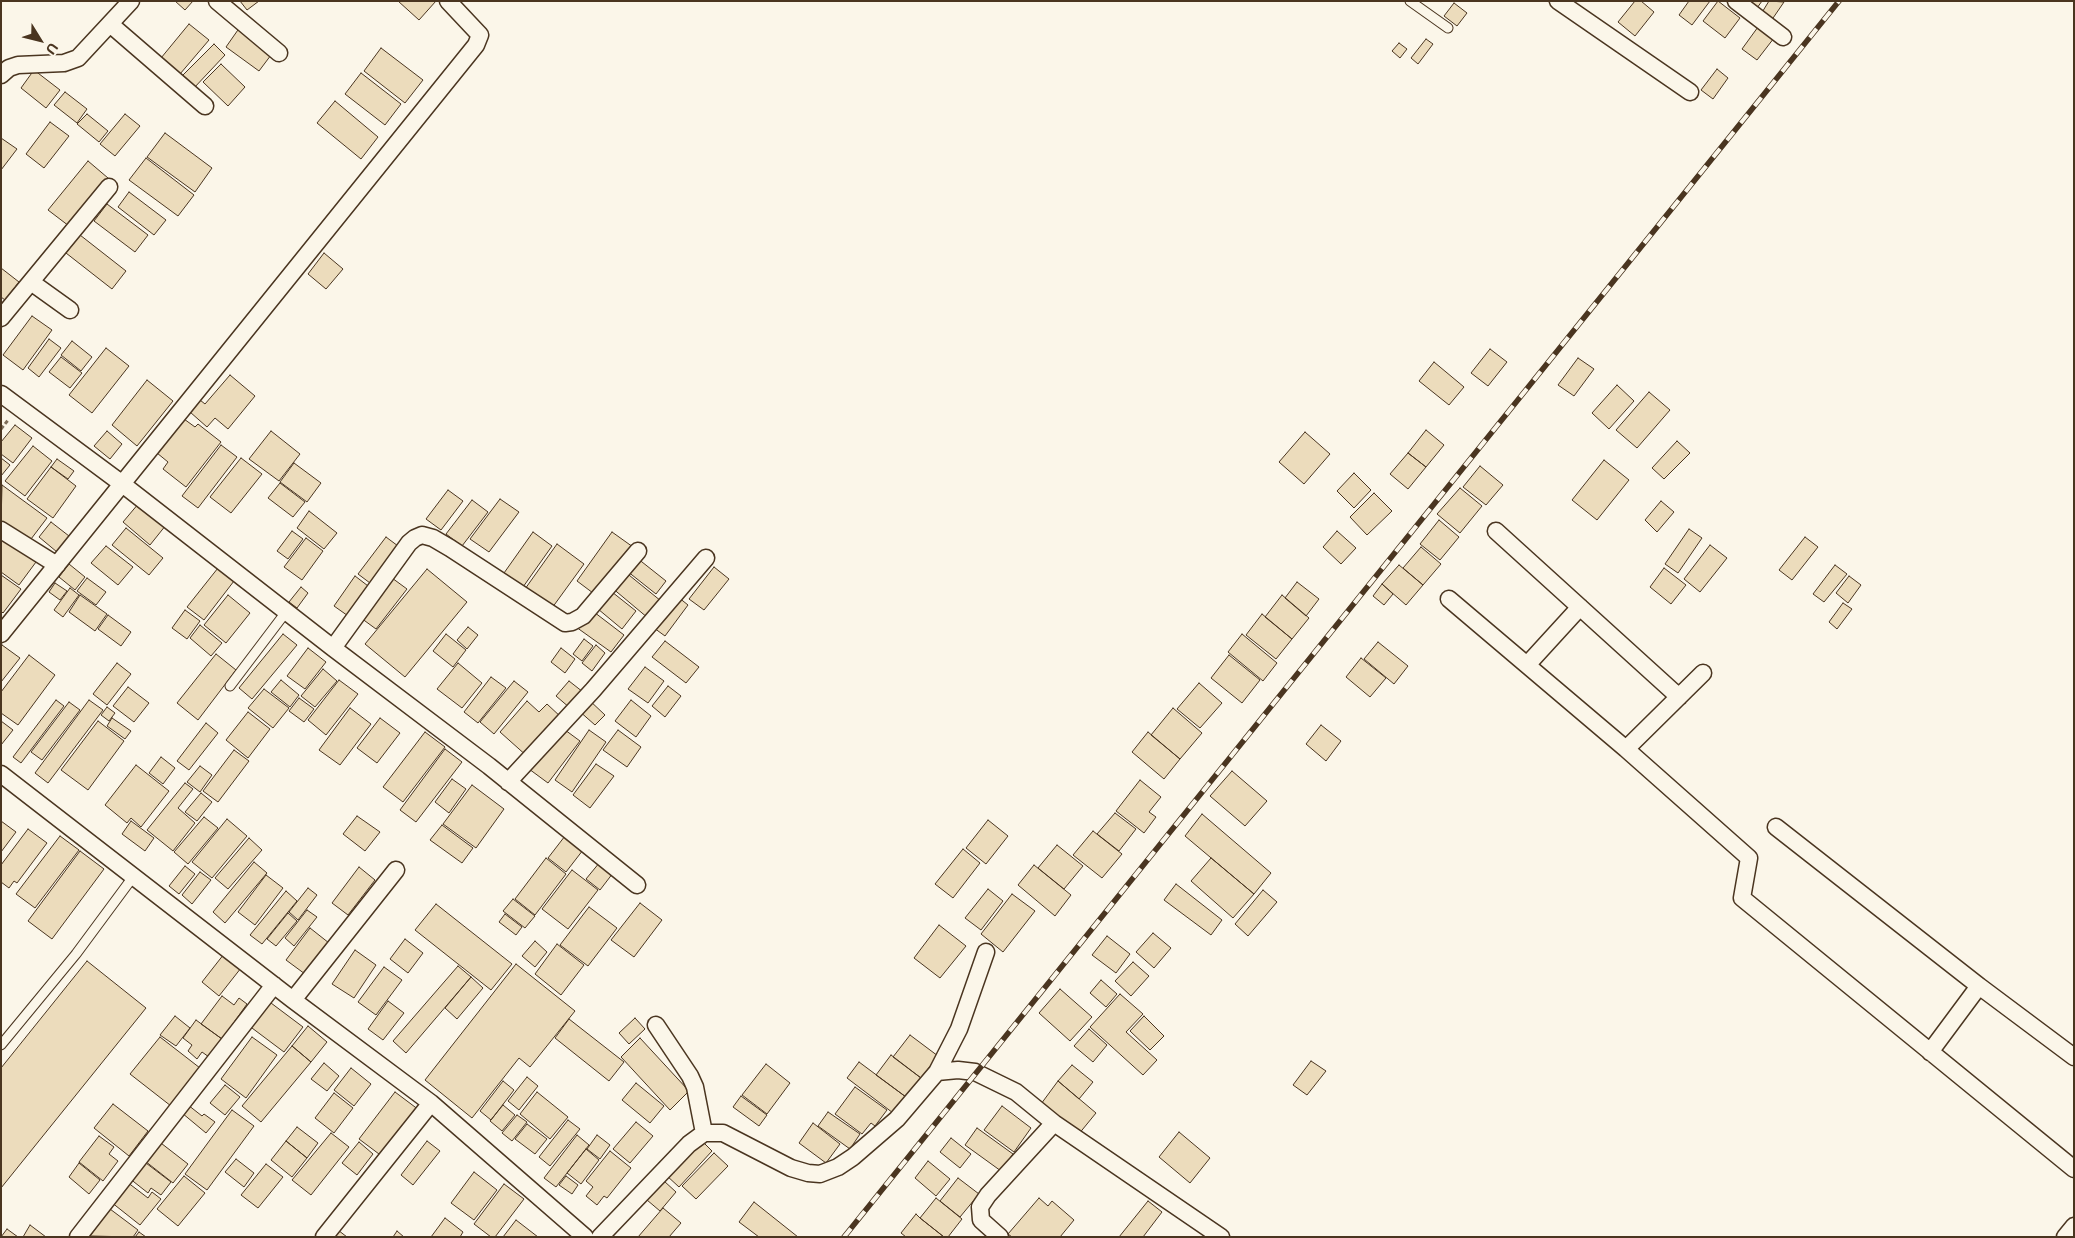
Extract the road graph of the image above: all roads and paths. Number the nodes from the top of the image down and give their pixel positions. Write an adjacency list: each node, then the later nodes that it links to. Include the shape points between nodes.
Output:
1 (131, 1): 7 (street)
2 (217, 1): 10 (street)
3 (448, 1): 19 (street, via 479,32 480,39 476,45)
4 (1410, 1): 8 (lane)
5 (1558, 1): 12 (street)
6 (1736, 1): 9 (street)
7 (110, 24): 11 (street, via 72,61 18,66); 13 (street)
8 (1448, 28)
9 (1783, 37)
10 (279, 53)
11 (1, 75)
12 (1690, 92)
13 (205, 106)
14 (108, 187): 15 (street)
15 (31, 282): 16 (street); 17 (street)
16 (70, 310)
17 (1, 318)
18 (1, 394): 19 (street)
19 (121, 483): 24 (street); 27 (street)
20 (1, 530): 24 (street)
21 (1496, 531): 26 (street)
22 (638, 551): 29 (street, via 583,616 565,623 450,548 422,535 409,543)
23 (706, 558): 36 (street, via 593,690)
24 (57, 565): 28 (street)
25 (1449, 599): 30 (street)
26 (1580, 607): 30 (street); 33 (street)
27 (286, 612): 29 (street); 32 (lane)
28 (1, 634)
29 (333, 648): 36 (street)
30 (1527, 665): 34 (street)
31 (1703, 673): 33 (street)
32 (230, 686)
33 (1679, 697): 34 (street)
34 (1626, 749): 47 (street, via 1749,858 1742,898)
35 (2, 776): 39 (street)
36 (508, 782): 40 (street)
37 (1776, 827): 43 (street)
38 (396, 870): 44 (street)
39 (133, 877): 42 (street); 46 (lane, via 76,954)
40 (637, 885)
41 (986, 952): 49 (street, via 959,1029)
42 (274, 985): 44 (street); 55 (street)
43 (1979, 986): 47 (street); 48 (street)
44 (293, 1000): 50 (street)
45 (656, 1025): 52 (street, via 695,1087)
46 (1, 1045)
47 (1930, 1052): 53 (street)
48 (2074, 1057)
49 (937, 1072): 51 (street, via 975,1072 1016,1092); 52 (street, via 897,1119 853,1157 820,1174 791,1168 723,1133)
50 (431, 1103): 56 (street); 57 (street)
51 (1054, 1123): 59 (street, via 980,1207 981,1220); 60 (street)
52 (704, 1133): 58 (street, via 689,1144)
53 (2074, 1169)
54 (2074, 1226): 61 (street)
55 (78, 1237)
56 (324, 1237)
57 (585, 1237)
58 (600, 1237)
59 (1000, 1237)
60 (1221, 1237)
61 (2065, 1237)

